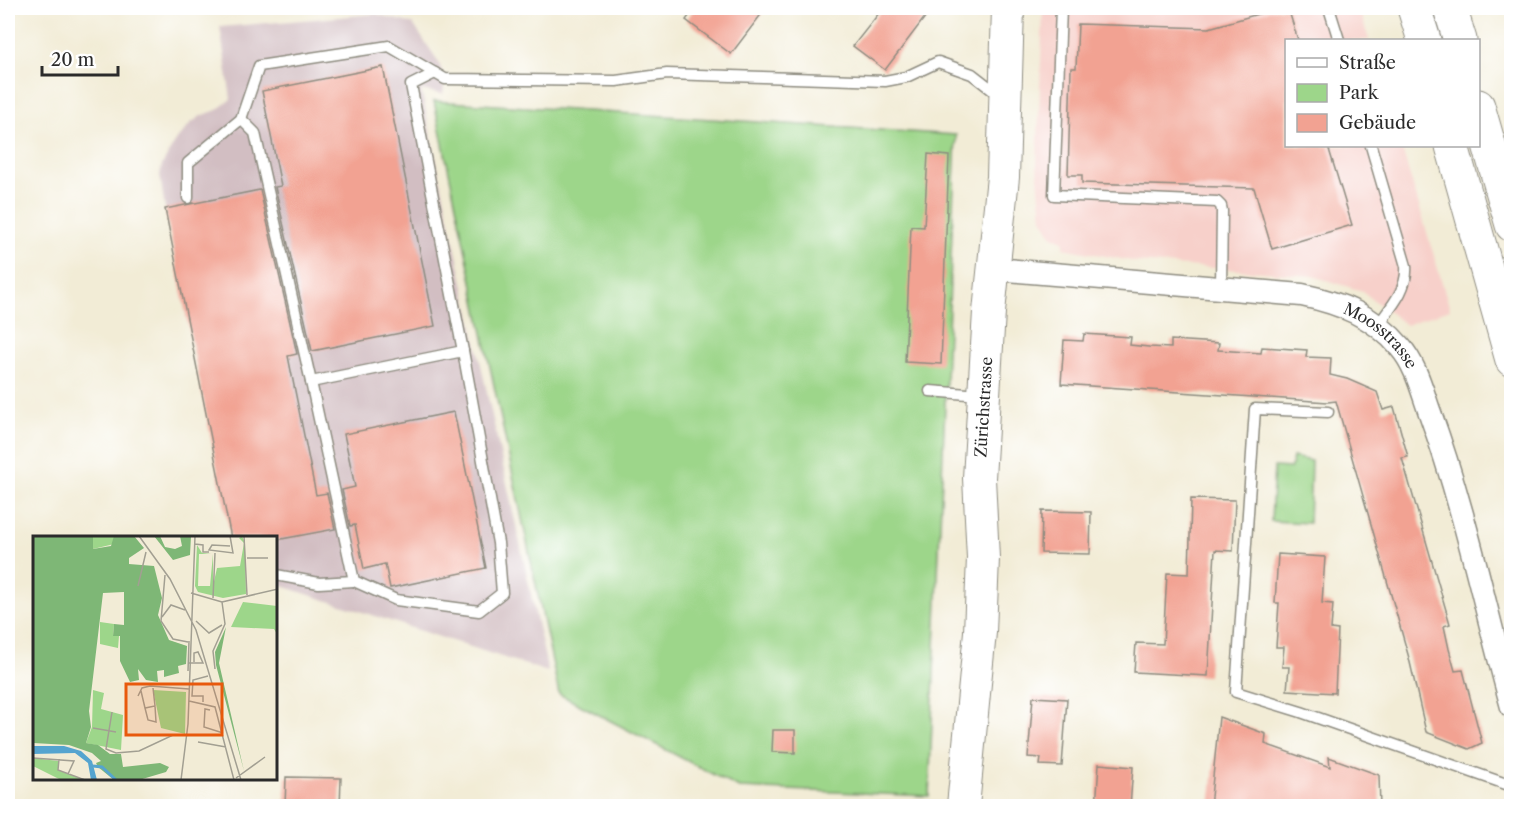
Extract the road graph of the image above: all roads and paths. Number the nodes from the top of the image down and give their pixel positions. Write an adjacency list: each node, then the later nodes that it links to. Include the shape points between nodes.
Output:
1 (1008, 8): 10 (main road, Zürichstrasse)
2 (1061, 8): 18 (lane, via 1054,195 1217,201 1222,211)
3 (1329, 8): 6 (lane)
4 (1414, 8): 7 (highway)
5 (1450, 8): 8 (highway)
6 (1339, 39)
7 (1424, 39)
8 (1460, 39)
9 (435, 73): 10 (lane, via 445,79 616,81 667,74 885,81 906,77 938,62 972,74); 12 (lane, via 389,46 259,66); 20 (lane, via 411,85)
10 (1006, 102): 17 (main road, Zürichstrasse)
11 (1480, 110): 16 (highway)
12 (241, 119): 15 (lane, via 188,163); 22 (lane, via 255,133)
13 (1371, 147): 19 (lane, via 1407,266 1404,288)
14 (1452, 147): 21 (highway)
15 (188, 198)
16 (1512, 225)
17 (995, 269): 18 (street, Moosstrasse); 24 (main road, Zürichstrasse)
18 (1221, 287): 19 (street, Moosstrasse, via 1330,301)
19 (1378, 325): 28 (street, Moosstrasse, via 1410,362 1438,436)
20 (463, 351): 22 (lane); 27 (lane, via 498,543 502,593 479,611 396,600)
21 (1512, 360)
22 (311, 382): 27 (lane)
23 (930, 391): 24 (lane)
24 (984, 395): 30 (main road, Zürichstrasse, via 979,478 981,611)
25 (1328, 412): 29 (lane, via 1255,409 1236,692)
26 (278, 575): 27 (lane, via 319,583)
27 (354, 581)
28 (1512, 707)
29 (1512, 784)
30 (963, 807)

